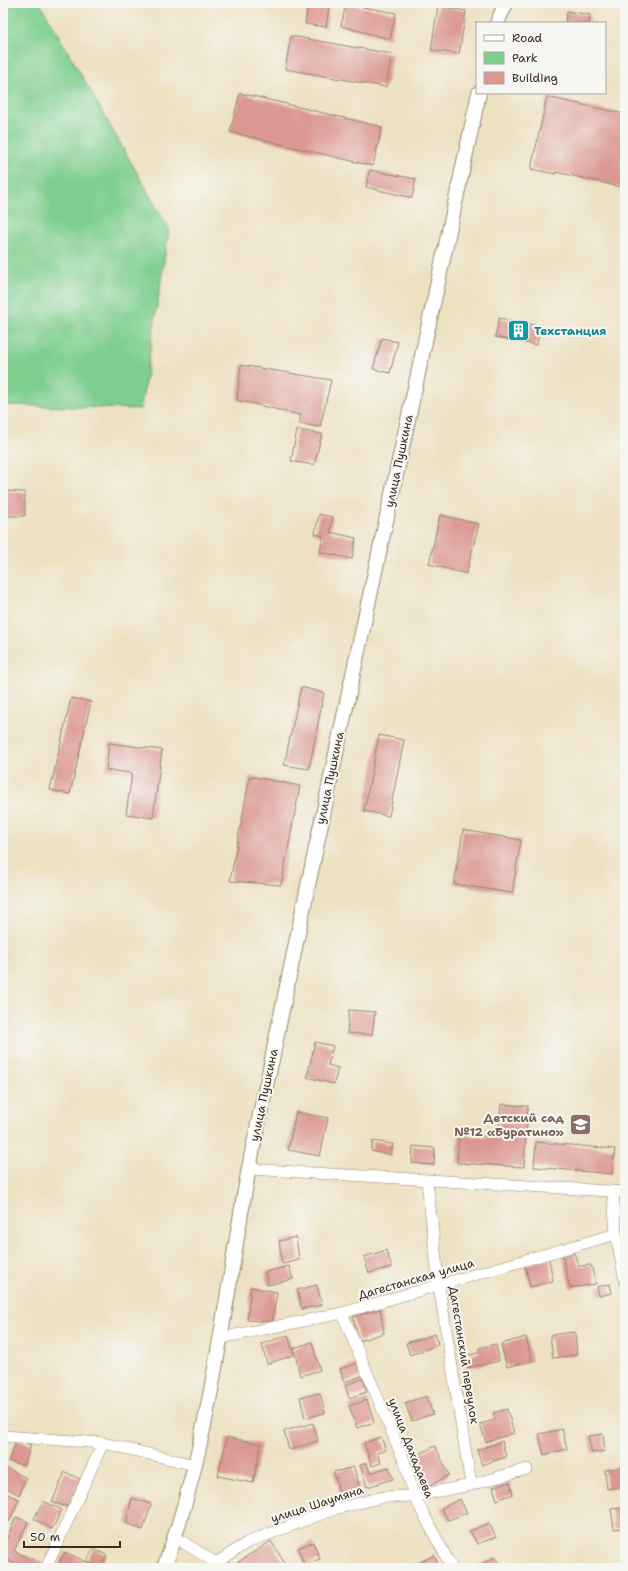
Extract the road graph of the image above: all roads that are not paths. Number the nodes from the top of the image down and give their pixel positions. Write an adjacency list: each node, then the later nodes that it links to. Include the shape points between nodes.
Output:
1 (496, 3): 3 (street)
2 (506, 3): 4 (street)
3 (493, 22)
4 (497, 22)
5 (479, 94): 6 (street, улица Пушкина, via 325,801)
6 (249, 1169): 7 (street); 14 (street, улица Пушкина)
7 (427, 1181): 9 (street); 12 (street, Дагестанский переулок)
8 (625, 1192): 9 (street)
9 (613, 1193): 10 (street)
10 (616, 1234): 11 (street); 12 (street, Дагестанская улица)
11 (625, 1280)
12 (439, 1286): 13 (street, Дагестанская улица); 19 (street, Дагестанский переулок)
13 (342, 1313): 14 (street, Дагестанская улица); 20 (street, улица Дахадаева, via 405,1463)
14 (221, 1338): 17 (street, улица Пушкина)
15 (3, 1436): 16 (street)
16 (103, 1443): 17 (street); 23 (street)
17 (195, 1465): 21 (street, улица Пушкина)
18 (527, 1469): 19 (street, улица Шаумяна)
19 (471, 1485): 20 (street, улица Шаумяна)
20 (414, 1496): 22 (street, улица Шаумяна, via 383,1497 335,1510 248,1542); 25 (street, улица Дахадаева)
21 (175, 1538): 22 (street); 24 (street, улица Пушкина)
22 (218, 1565)
23 (46, 1568)
24 (164, 1568)
25 (452, 1568)

